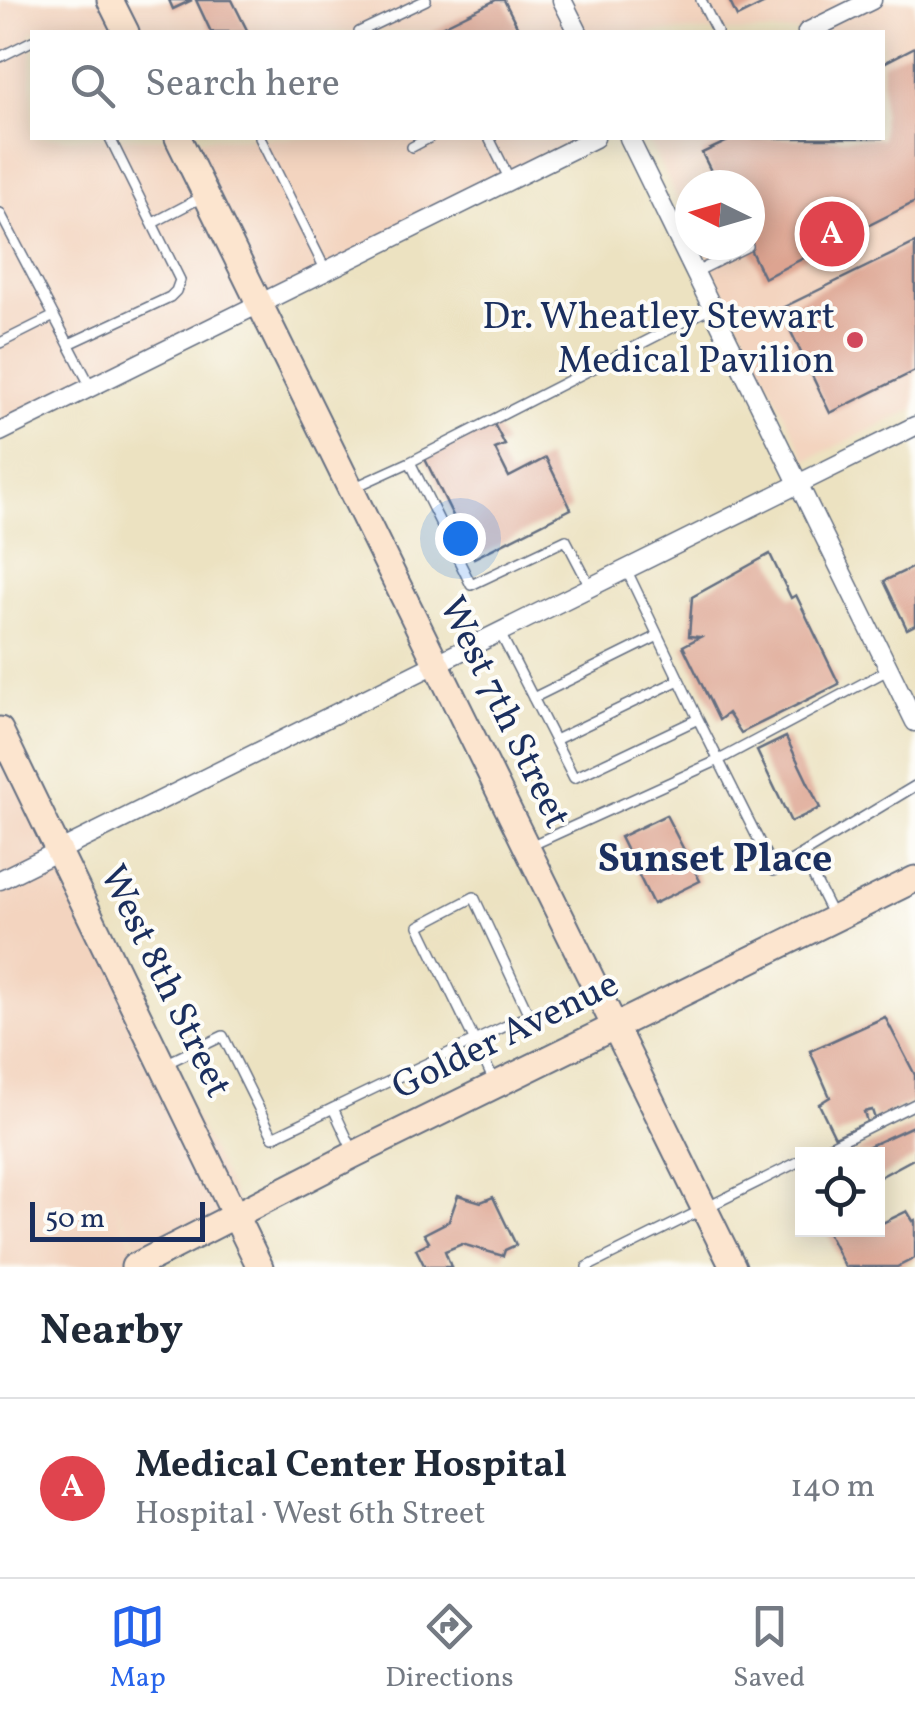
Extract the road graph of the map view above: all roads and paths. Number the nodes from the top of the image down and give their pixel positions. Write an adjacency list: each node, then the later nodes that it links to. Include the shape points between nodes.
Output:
1 (110, 0): 6 (main road)
2 (426, 0): 7 (lane)
3 (562, 0): 8 (street)
4 (701, 0): 9 (lane)
5 (872, 0): 10 (street)
6 (125, 30)
7 (363, 30)
8 (577, 30)
9 (716, 30)
10 (811, 30)
11 (30, 42): 12 (lane)
12 (0, 57)
13 (111, 140): 24 (lane)
14 (179, 140): 22 (main road, West 7th Street)
15 (261, 140): 26 (lane)
16 (425, 140): 20 (lane)
17 (489, 140): 21 (lane)
18 (591, 140): 21 (street)
19 (630, 140): 27 (street)
20 (412, 146)
21 (510, 180): 26 (street)
22 (206, 195): 24 (lane); 28 (main road, West 7th Street)
23 (0, 212): 30 (lane)
24 (153, 223): 32 (lane, via 180,280 176,291)
25 (720, 260): 27 (lane)
26 (326, 271): 28 (street)
27 (696, 272): 29 (street)
28 (260, 304): 33 (street); 38 (main road, West 7th Street)
29 (713, 307): 36 (lane); 37 (street)
30 (54, 316): 31 (lane); 32 (lane)
31 (0, 343)
32 (69, 344): 33 (lane)
33 (91, 388): 35 (street)
34 (915, 426): 37 (street)
35 (0, 432)
36 (410, 462): 38 (lane); 40 (lane, via 471,585 566,540)
37 (800, 483): 39 (street); 44 (street)
38 (353, 488): 43 (main road, West 7th Street)
39 (626, 568): 40 (street); 42 (lane)
40 (590, 586): 41 (street)
41 (499, 631): 43 (street); 46 (lane)
42 (658, 636): 45 (lane); 46 (lane)
43 (436, 662): 53 (main road, West 7th Street); 54 (street)
44 (890, 670): 48 (street); 51 (lane)
45 (679, 680): 47 (lane); 50 (lane)
46 (533, 698): 50 (lane)
47 (698, 719): 50 (lane, via 574,778); 51 (lane)
48 (915, 722)
49 (0, 730): 54 (main road, West 8th Street)
50 (555, 740)
51 (719, 760): 53 (lane); 55 (lane, via 774,871)
52 (915, 786): 55 (lane)
53 (527, 847): 59 (main road, West 7th Street)
54 (59, 851): 57 (street); 61 (main road, West 8th Street)
55 (802, 854): 58 (lane)
56 (915, 879): 58 (main road, Golder Avenue)
57 (0, 880)
58 (835, 918): 59 (main road, Golder Avenue)
59 (614, 1025): 62 (main road, Golder Avenue); 68 (main road, West 7th Street)
60 (474, 1041): 60 (lane, via 529,1015 474,898 419,926); 62 (lane); 64 (lane)
61 (163, 1065): 64 (lane, via 223,1036 273,1137); 69 (main road, West 8th Street)
62 (496, 1084): 66 (main road, Golder Avenue)
63 (915, 1104): 65 (lane)
64 (332, 1108): 66 (lane)
65 (828, 1147)
66 (354, 1154): 69 (main road, Golder Avenue)
67 (795, 1164): 68 (lane)
68 (705, 1209): 72 (lane); 73 (main road, West 7th Street)
69 (234, 1215): 70 (main road, Golder Avenue); 71 (main road, West 8th Street)
70 (134, 1267)
71 (260, 1267)
72 (587, 1267)
73 (734, 1267)

